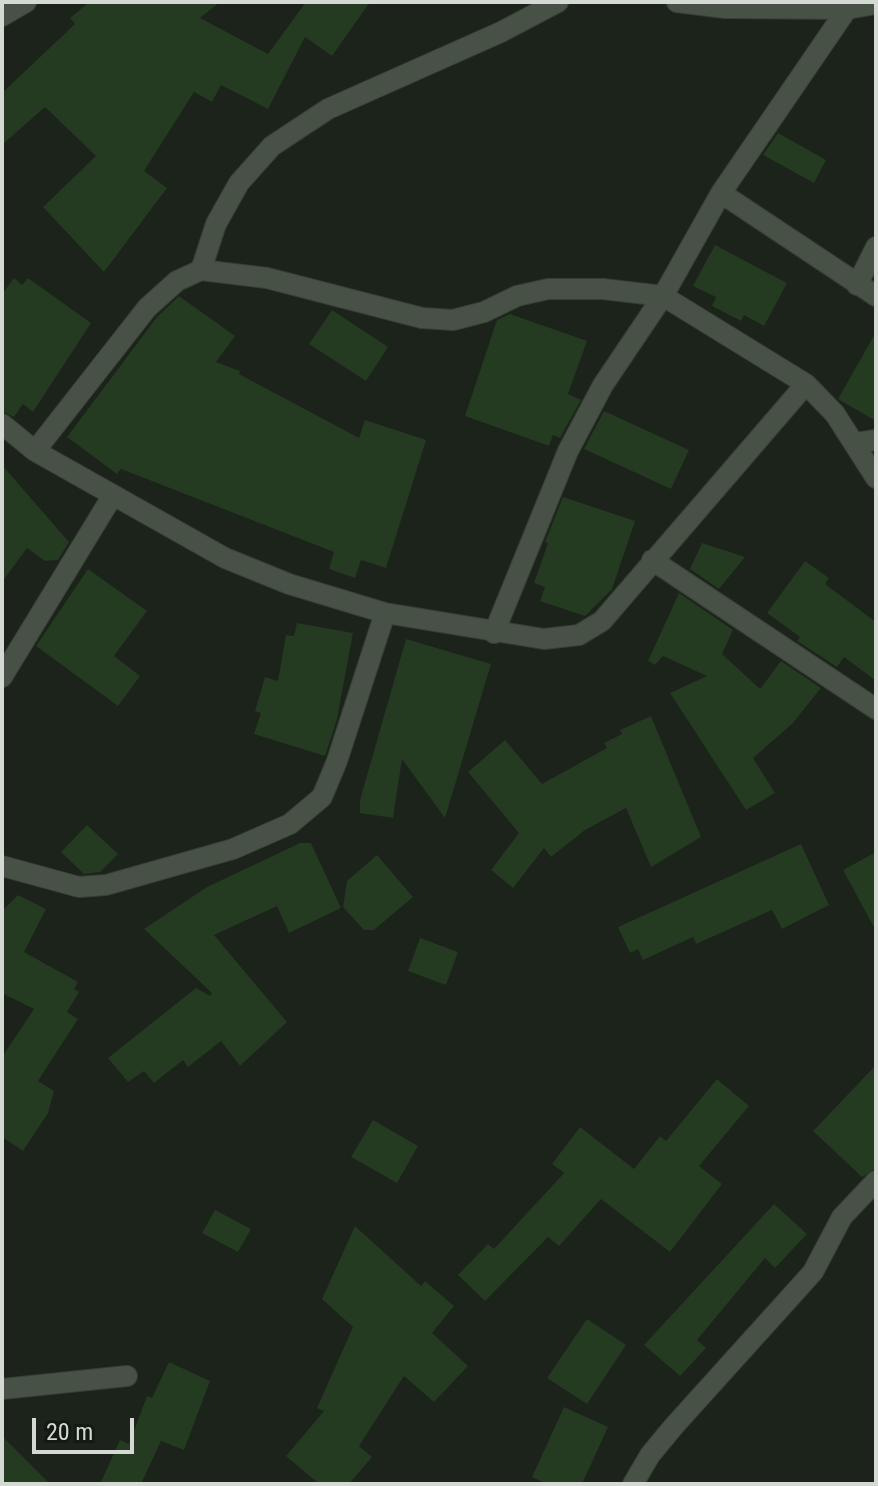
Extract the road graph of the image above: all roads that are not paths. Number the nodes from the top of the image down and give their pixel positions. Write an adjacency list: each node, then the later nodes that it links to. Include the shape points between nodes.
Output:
1 (26, 2): 7 (street)
2 (558, 2): 10 (street, via 328,109 272,146 239,183 216,224)
3 (677, 2): 5 (street)
4 (876, 4): 6 (street)
5 (725, 5): 6 (street)
6 (847, 9): 8 (street)
7 (2, 16)
8 (721, 193): 11 (street); 12 (street)
9 (876, 247): 11 (street)
10 (201, 270): 12 (street, via 267,278 422,318 453,320 548,289); 17 (street, via 177,281 147,308)
11 (857, 285): 13 (street)
12 (663, 296): 14 (street); 22 (street, via 603,385 568,451)
13 (876, 296)
14 (806, 384): 16 (street); 20 (street)
15 (2, 424): 17 (street)
16 (866, 442): 18 (street)
17 (35, 451): 19 (street)
18 (876, 478)
19 (113, 495): 21 (street, via 225,558); 23 (street)
20 (652, 560): 22 (street, via 602,621 579,635 544,639); 24 (street)
21 (385, 613): 22 (street); 25 (street, via 322,797 290,824 233,849 106,885 79,887)
22 (494, 633)
23 (2, 677)
24 (876, 709)
25 (2, 866)
26 (876, 1181): 29 (street, via 842,1217 813,1272 674,1426)
27 (127, 1376): 28 (street)
28 (2, 1389)
29 (633, 1484)

